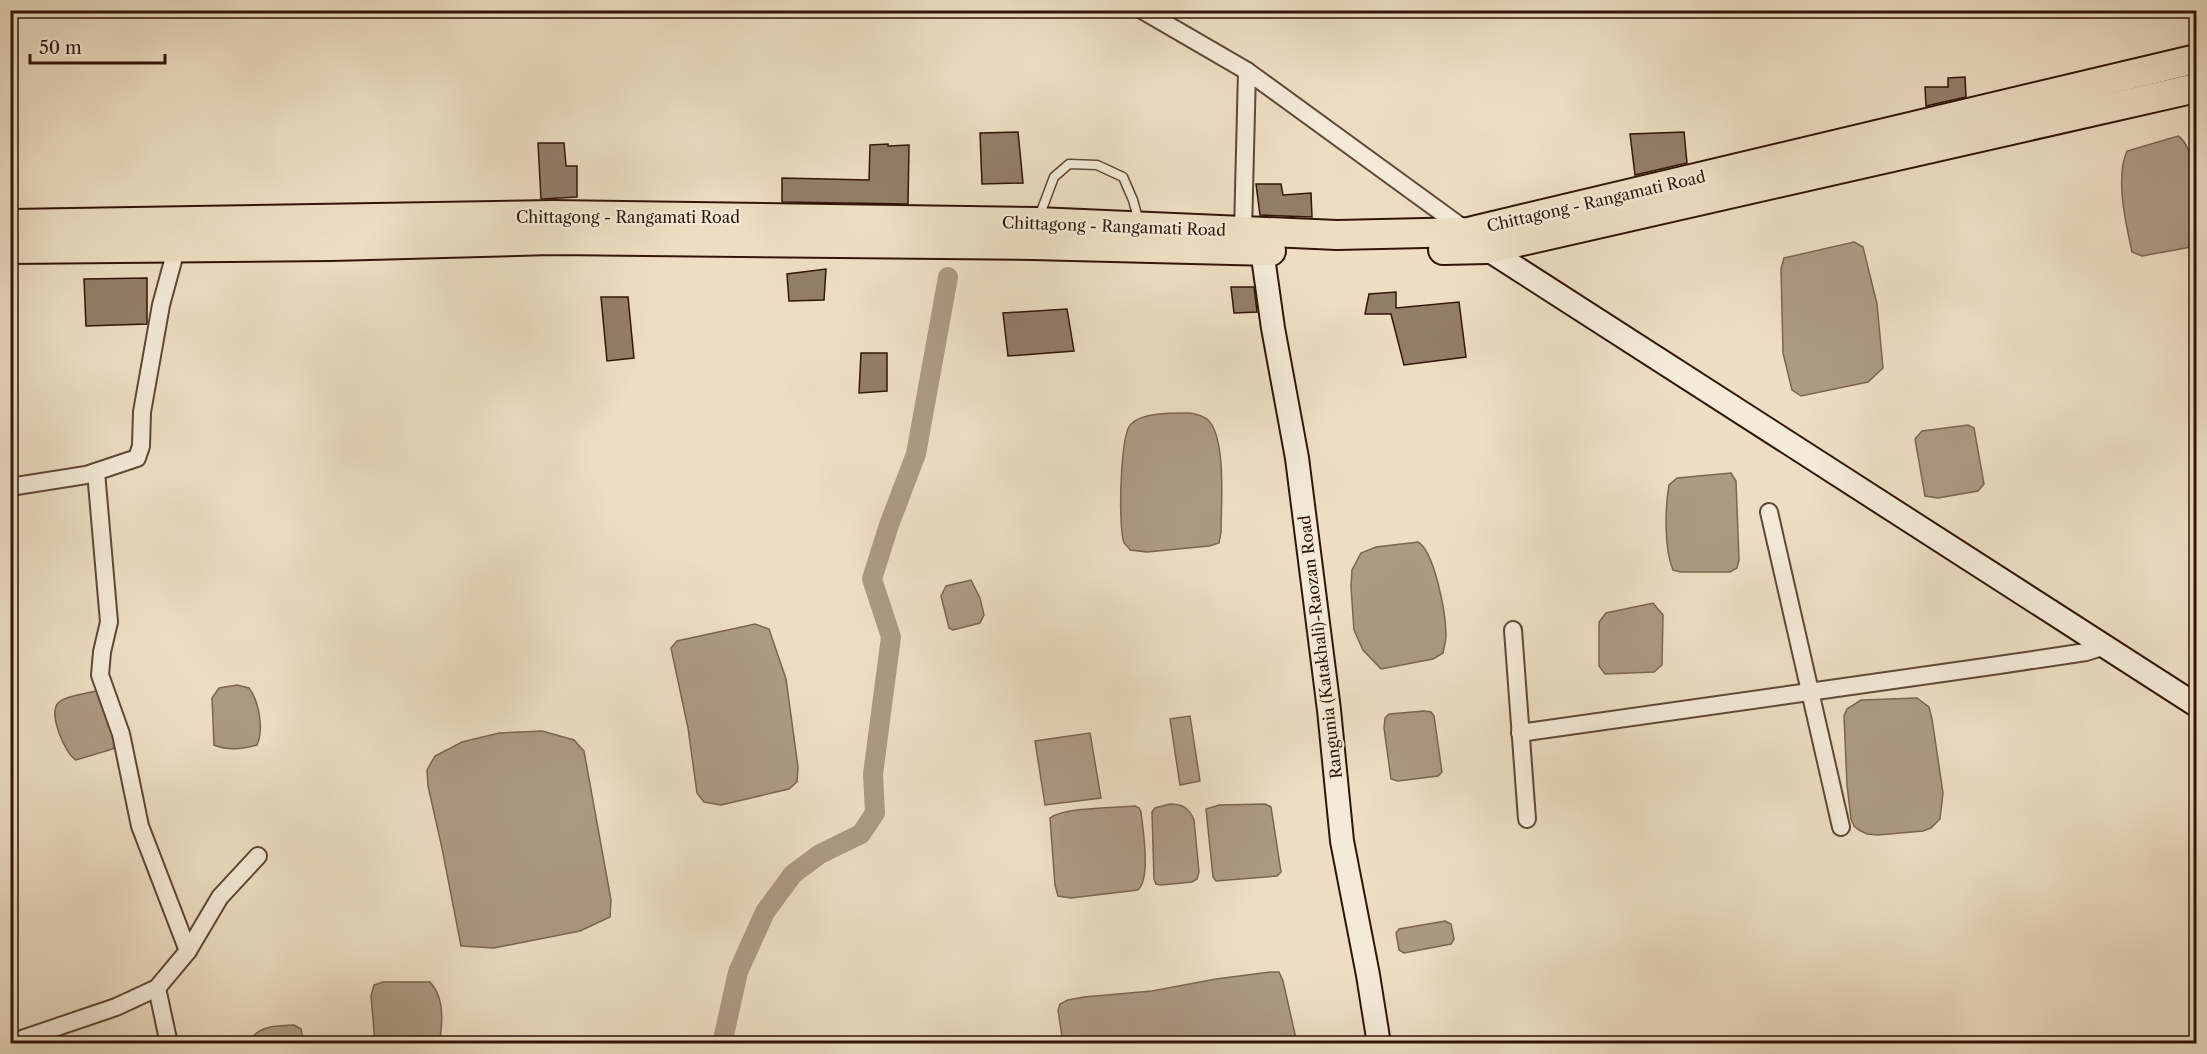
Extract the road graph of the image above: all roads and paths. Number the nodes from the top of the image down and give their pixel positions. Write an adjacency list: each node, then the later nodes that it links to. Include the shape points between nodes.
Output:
1 (1142, 10): 3 (street)
2 (2196, 59): 5 (highway, Chittagong - Rangamati Road)
3 (1247, 71): 9 (street); 10 (street)
4 (2196, 88): 5 (highway, Chittagong - Rangamati Road)
5 (1978, 124): 10 (highway, Chittagong - Rangamati Road)
6 (1037, 222): 7 (highway, Chittagong - Rangamati Road, via 553,215); 8 (highway, Chittagong - Rangamati Road); 8 (lane, via 1054,177 1069,164 1097,165 1123,177)
7 (10, 224)
8 (1139, 225): 9 (highway, Chittagong - Rangamati Road)
9 (1252, 240): 10 (highway, Chittagong - Rangamati Road, via 1337,235); 11 (highway, Chittagong - Rangamati Road, via 1032,245 552,240); 28 (street, Rangunia (Katakhali)-Raozan Road, via 1297,458 1342,842)
10 (1477, 240): 17 (street)
11 (177, 246): 12 (highway, Chittagong - Rangamati Road); 13 (street, via 161,305 137,458)
12 (10, 249)
13 (96, 472): 14 (street); 24 (street, via 109,622 100,675 120,734 140,826)
14 (10, 487)
15 (1769, 512): 18 (street)
16 (1513, 630): 20 (street)
17 (2104, 646): 18 (street, via 2086,652); 19 (street)
18 (1811, 691): 20 (street); 22 (street)
19 (2196, 705)
20 (1520, 733): 21 (street)
21 (1527, 819)
22 (1840, 827)
23 (258, 856): 24 (street, via 220,897)
24 (188, 951): 25 (street)
25 (157, 988): 26 (street, via 116,1007); 27 (street)
26 (10, 1043)
27 (169, 1044)
28 (1379, 1044)

